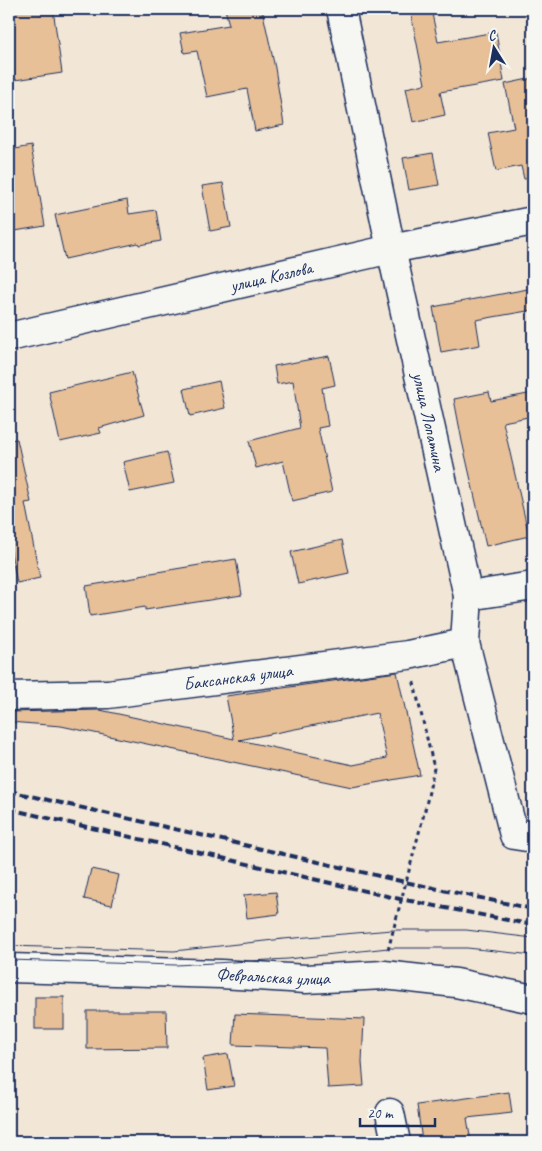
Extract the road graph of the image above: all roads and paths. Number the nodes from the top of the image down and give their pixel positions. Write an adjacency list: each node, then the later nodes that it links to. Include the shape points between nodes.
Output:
1 (341, 9): 3 (street, улица Лопатина)
2 (533, 221): 3 (street, улица Козлова)
3 (391, 249): 4 (street, улица Козлова); 6 (street, улица Лопатина)
4 (9, 337)
5 (533, 586): 6 (street)
6 (468, 596): 7 (street, улица Лопатина)
7 (465, 643): 8 (street, Баксанская улица); 10 (street, улица Лопатина)
8 (408, 655): 9 (street, Баксанская улица, via 108,694); 12 (path, via 434,768)
9 (9, 696)
10 (524, 836)
11 (9, 968): 12 (street, Февральская улица, via 306,979)
12 (384, 975): 13 (street, Февральская улица, via 456,984)
13 (533, 999)
14 (390, 1113): 15 (street)
15 (396, 1142)

